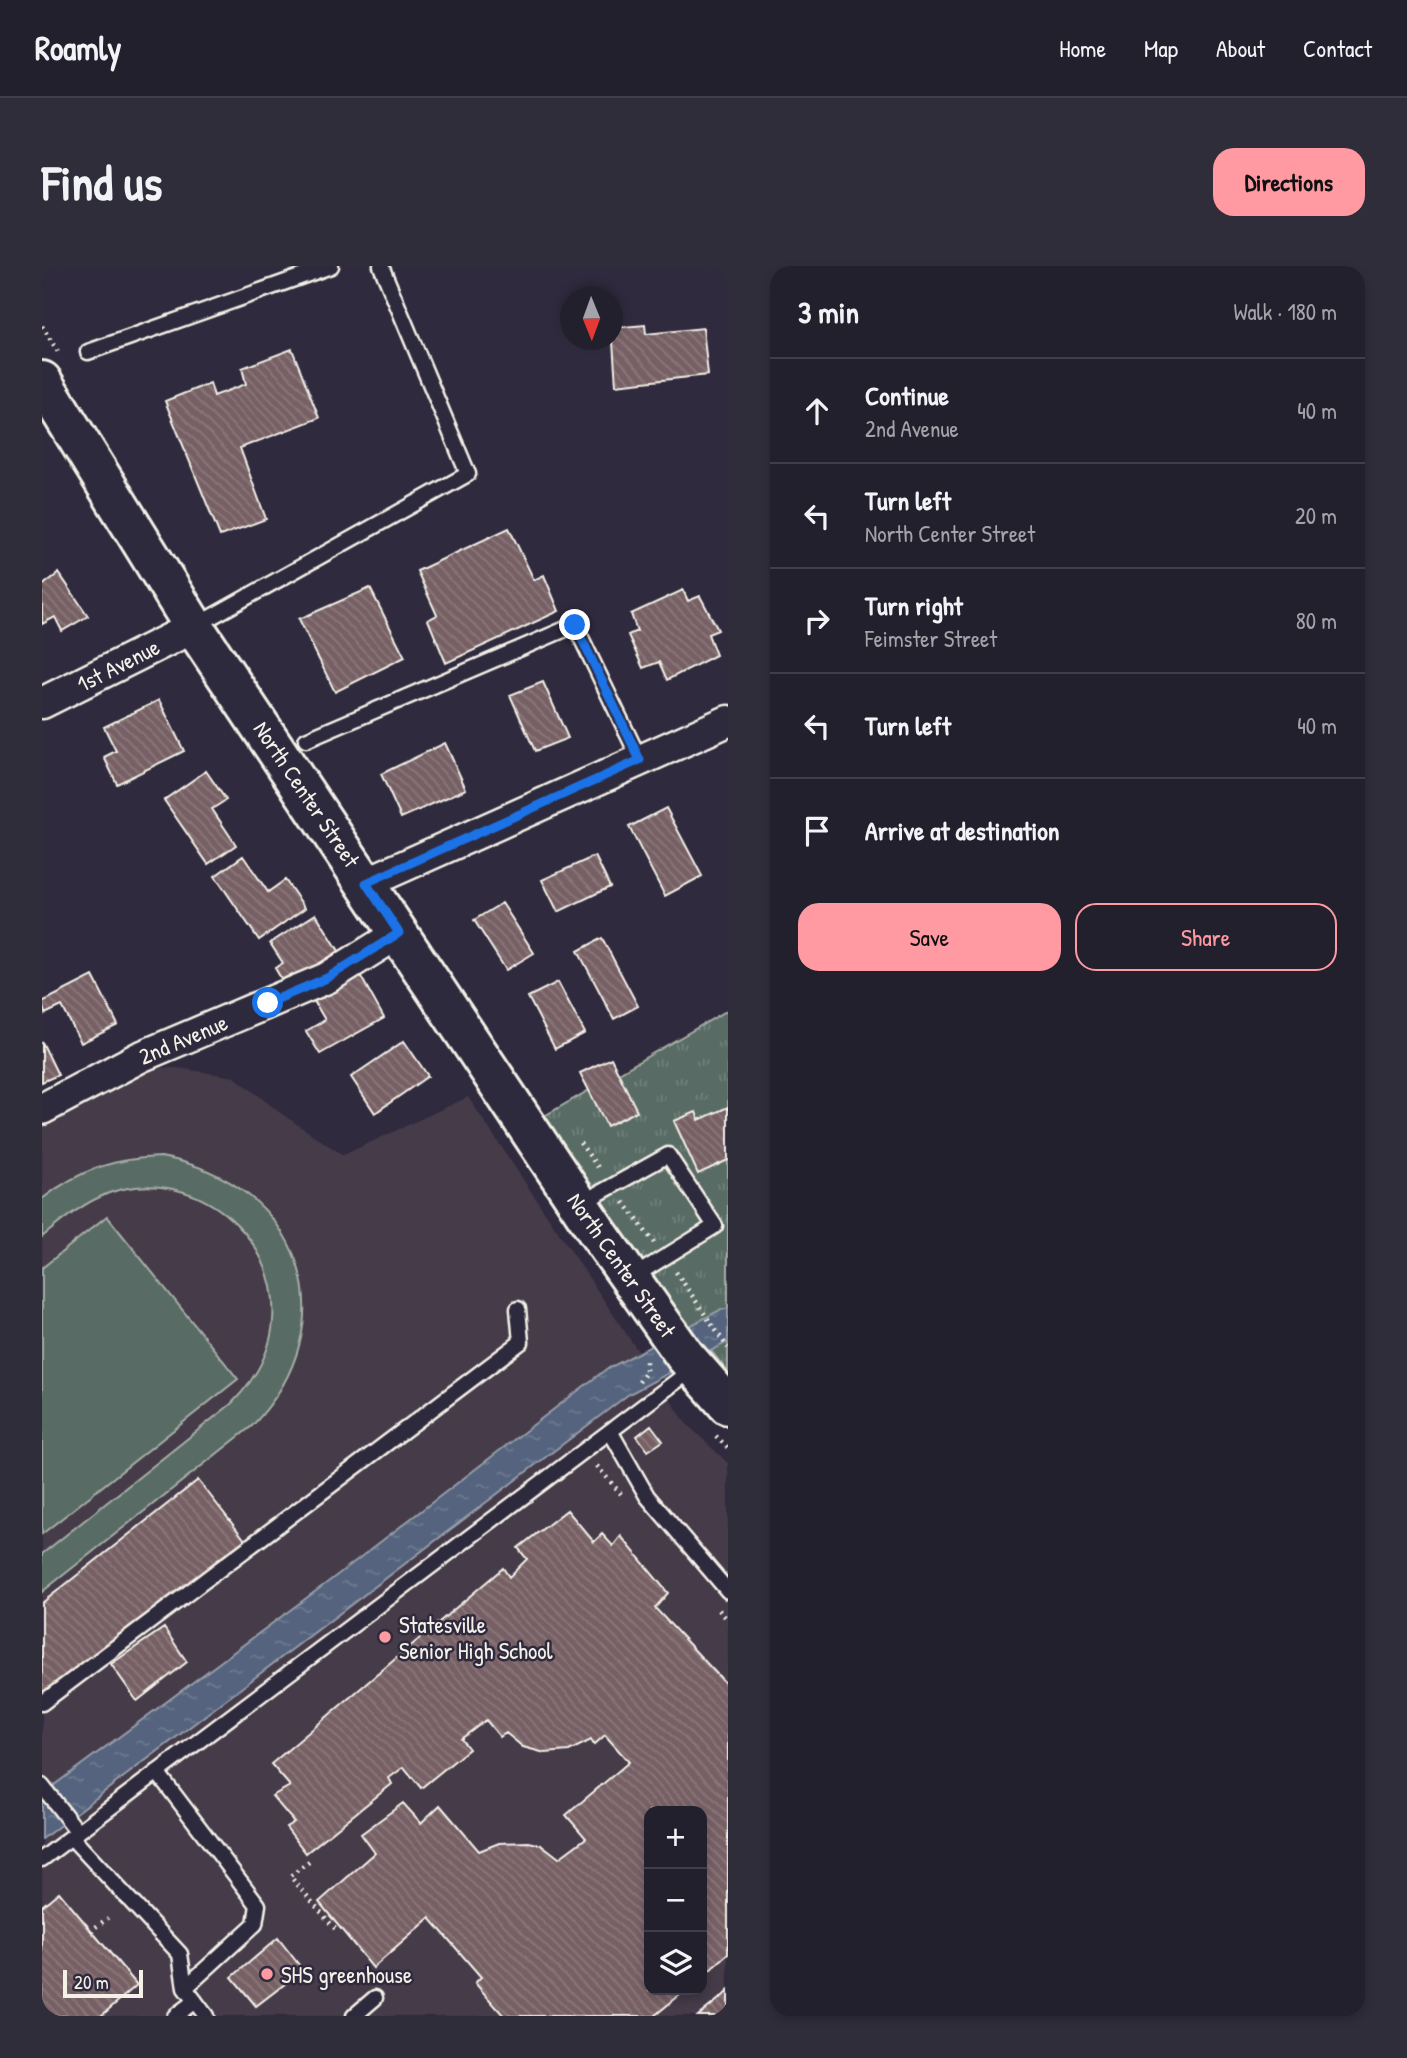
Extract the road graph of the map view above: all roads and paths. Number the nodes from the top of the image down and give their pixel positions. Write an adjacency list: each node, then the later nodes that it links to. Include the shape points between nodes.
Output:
1 (331, 266): 3 (lane)
2 (381, 266): 5 (lane, via 468,474)
3 (88, 352)
4 (42, 381): 5 (main road, North Center Street)
5 (194, 626): 6 (street, 1st Avenue); 10 (main road, North Center Street)
6 (42, 703)
7 (728, 721): 9 (street)
8 (306, 740): 9 (lane, via 575,625)
9 (640, 760): 10 (street)
10 (366, 883): 11 (main road, North Center Street)
11 (399, 933): 12 (street, 2nd Avenue, via 327,978 140,1057); 15 (main road, North Center Street)
12 (42, 1109)
13 (579, 1142): 14 (path)
14 (612, 1186): 15 (lane); 16 (path); 16 (lane, via 667,1155 715,1226)
15 (579, 1205): 17 (main road, North Center Street)
16 (665, 1257): 17 (lane); 19 (path)
17 (630, 1279): 20 (main road, North Center Street)
18 (518, 1309): 25 (lane, via 521,1342)
19 (728, 1348)
20 (695, 1367): 21 (main road, North Center Street); 22 (lane)
21 (717, 1416): 23 (path)
22 (610, 1431): 24 (lane, via 648,1496); 26 (lane)
23 (728, 1448)
24 (728, 1591)
25 (42, 1703)
26 (158, 1772): 28 (lane); 34 (lane, via 258,1905 255,1924)
27 (42, 1786): 28 (lane)
28 (74, 1835): 29 (lane); 34 (lane, via 180,1954)
29 (42, 1859)
30 (309, 1862): 33 (path, via 290,1876)
31 (108, 1918): 32 (path)
32 (90, 1931)
33 (337, 1931)
34 (186, 1988): 36 (lane)
35 (375, 1998): 39 (lane)
36 (195, 2001): 37 (lane); 38 (lane)
37 (175, 2016)
38 (206, 2016)
39 (354, 2016)

